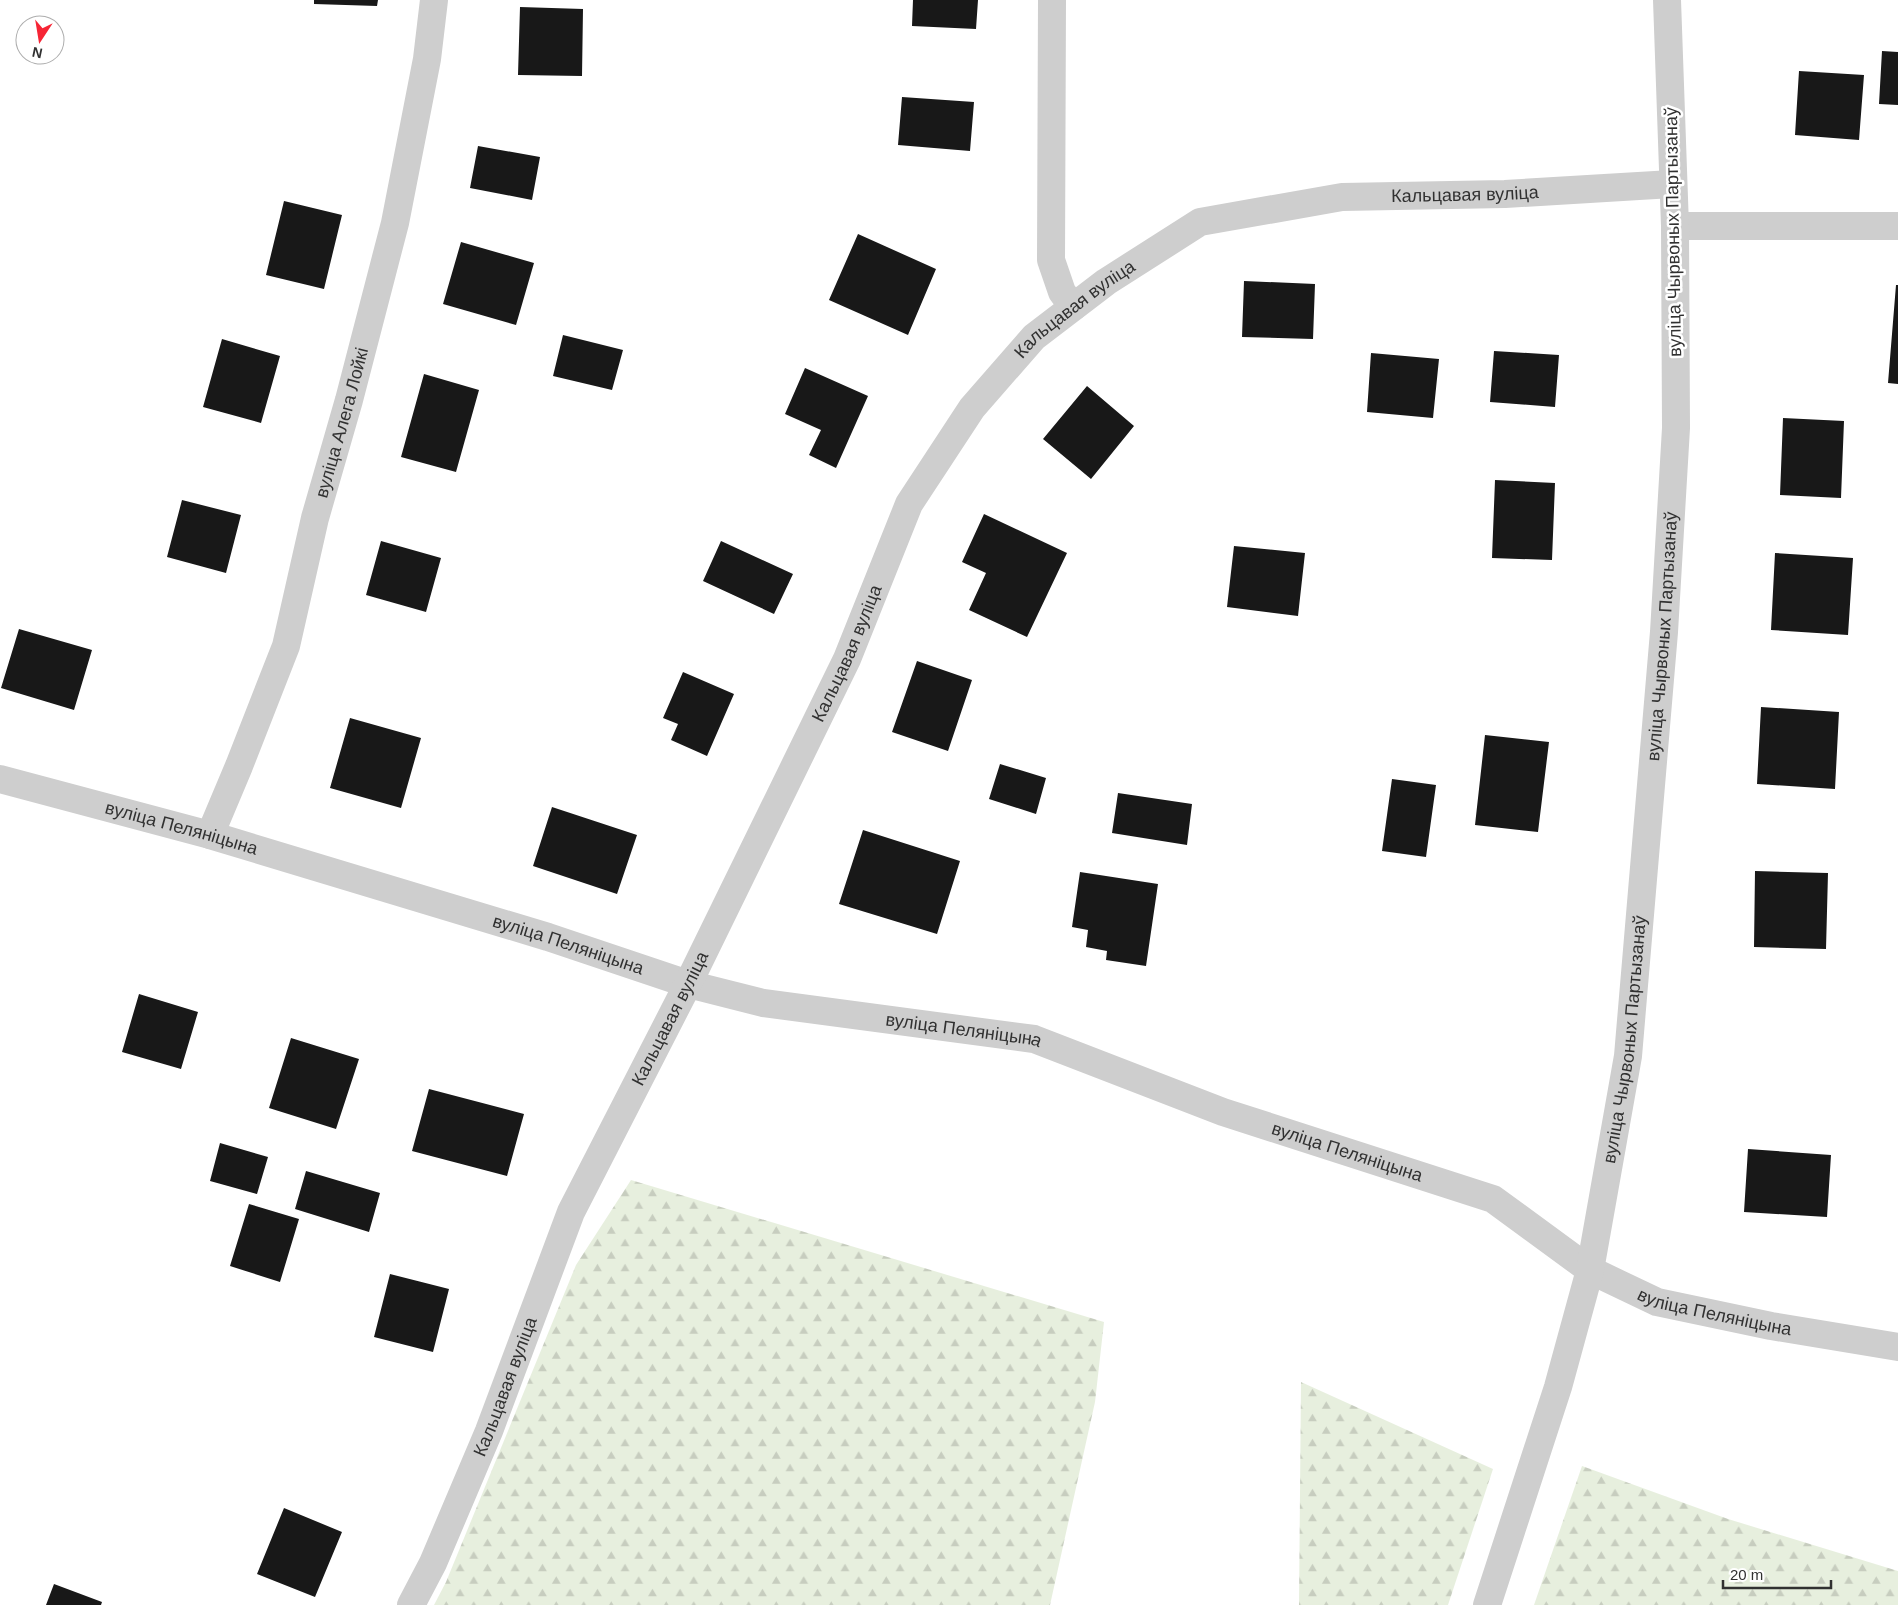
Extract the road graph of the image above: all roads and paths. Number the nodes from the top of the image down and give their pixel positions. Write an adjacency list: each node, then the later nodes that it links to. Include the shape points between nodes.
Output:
1 (434, 0): 9 (street, вуліца Алега Лойкі, via 427,59 395,223 315,518 286,646)
2 (1052, 0): 7 (street, via 1051,260 1062,292)
3 (1667, 0): 4 (street, вуліца Чырвоных Партызанаў)
4 (1672, 184): 5 (street, вуліца Чырвоных Партызанаў); 7 (street, Кальцавая вуліца, via 1505,194 1342,197 1200,222)
5 (1675, 226): 6 (street); 11 (street, вуліца Чырвоных Партызанаў, via 1676,428 1664,632 1628,1056)
6 (1898, 226)
7 (1073, 307): 10 (street, Кальцавая вуліца, via 1034,337 972,408 909,504 847,659)
8 (0, 779): 9 (street, вуліца Пеляніцына)
9 (210, 835): 10 (street, вуліца Пеляніцына, via 548,937)
10 (688, 984): 11 (street, вуліца Пеляніцына, via 763,1003 1034,1039 1223,1112 1493,1198); 13 (street, Кальцавая вуліца, via 571,1212 489,1431 433,1563)
11 (1590, 1270): 12 (street, вуліца Пеляніцына, via 1657,1302 1771,1326); 14 (street, вуліца Чырвоных Партызанаў, via 1558,1386)
12 (1898, 1347)
13 (411, 1605)
14 (1487, 1605)

